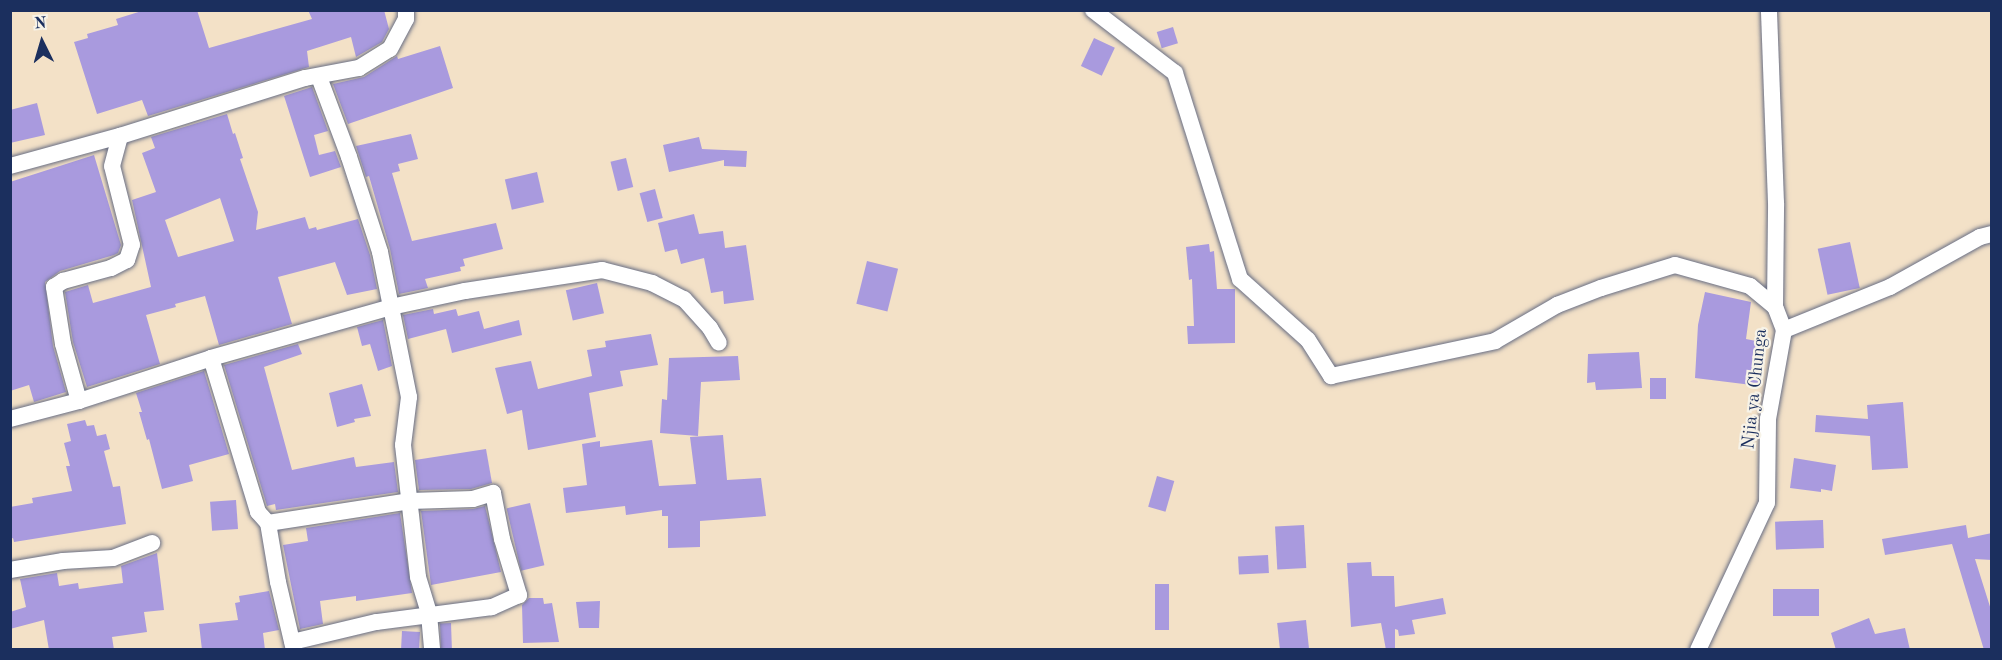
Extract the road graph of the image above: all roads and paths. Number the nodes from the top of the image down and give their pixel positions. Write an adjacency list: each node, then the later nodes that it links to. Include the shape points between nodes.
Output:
1 (406, 10): 4 (street, via 406,19 390,49 359,68)
2 (1093, 10): 9 (street, via 1175,73 1240,279 1308,339 1331,376 1495,341 1557,305 1675,265 1750,286)
3 (1769, 10): 9 (street, Njia ya Chunga, via 1776,203)
4 (319, 77): 5 (street, via 305,78); 8 (street, via 380,252)
5 (120, 136): 6 (street); 13 (street, via 112,166 132,245 127,260 63,280 54,287 63,345)
6 (10, 166)
7 (1992, 234): 10 (street, via 1890,287)
8 (391, 307): 11 (street, via 602,270 652,282 684,299); 12 (street); 15 (street, via 409,396 403,445)
9 (1775, 307): 10 (street, Njia ya Chunga)
10 (1784, 330): 22 (street, Njia ya Chunga, via 1768,419 1767,503)
11 (719, 343)
12 (211, 358): 13 (street); 16 (street, via 258,512)
13 (79, 401): 14 (street)
14 (10, 420)
15 (410, 501): 16 (street); 19 (street, via 418,577); 19 (street, via 473,499 493,493 519,595 492,607)
16 (268, 523): 20 (street)
17 (152, 543): 18 (street, via 113,558)
18 (10, 570)
19 (429, 614): 20 (street, via 360,625); 21 (street)
20 (293, 646)
21 (432, 650)
22 (1698, 650)

